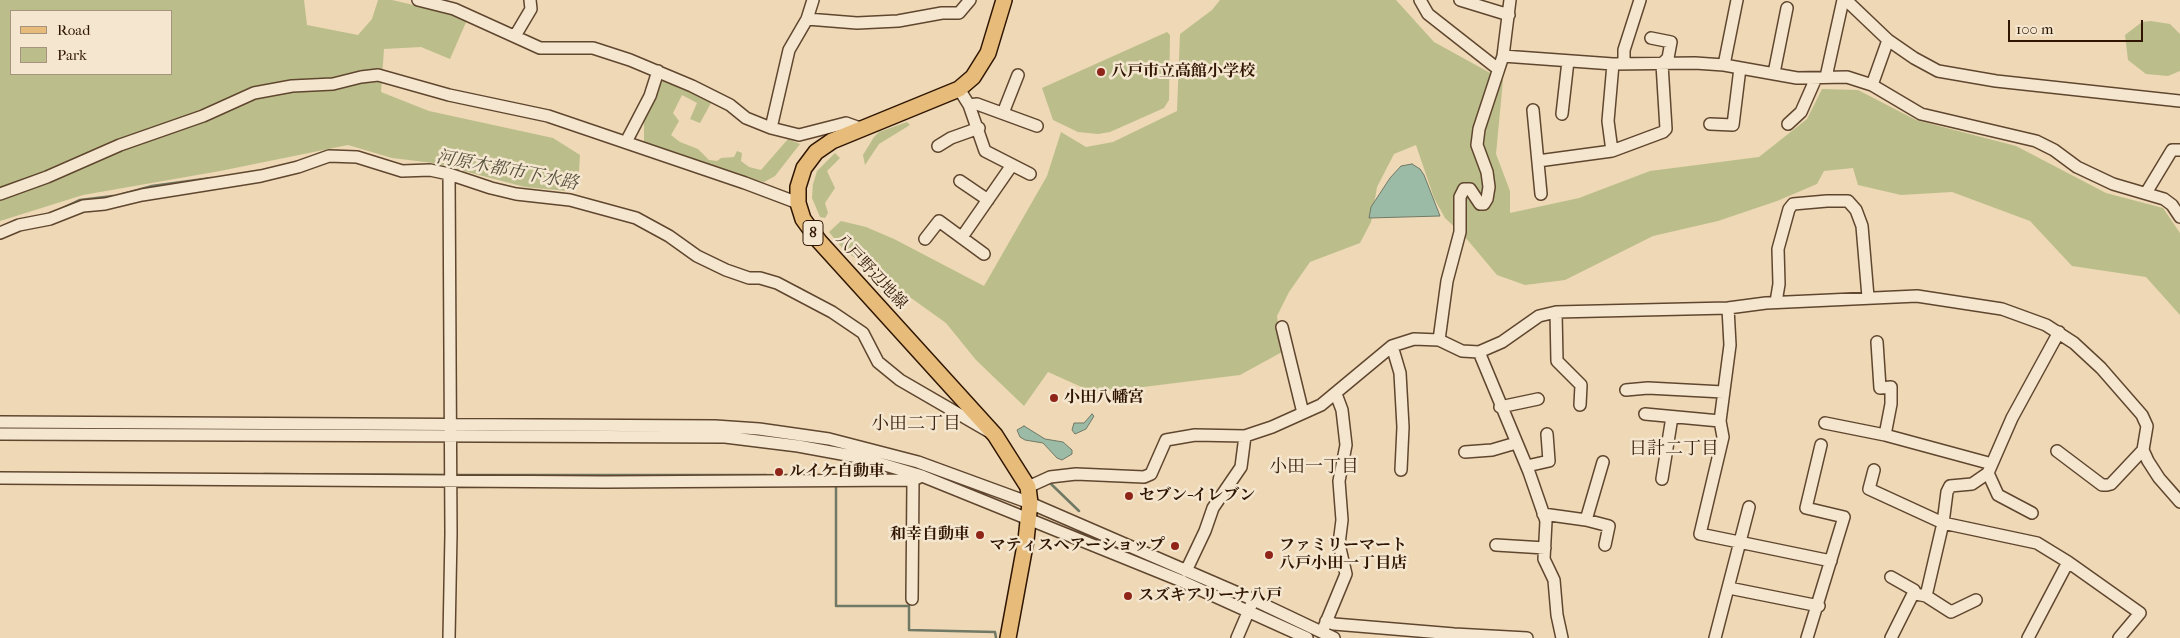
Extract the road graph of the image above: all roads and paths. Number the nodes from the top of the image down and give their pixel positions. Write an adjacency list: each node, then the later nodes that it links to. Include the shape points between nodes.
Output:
1 (418, 0): 15 (street, via 454,9)
2 (530, 0): 15 (street, via 531,9)
3 (813, 0): 14 (street)
4 (970, 0): 14 (street, via 960,13 942,13 898,22)
5 (1004, 0): 30 (main road, 八戸野辺地線 / 8, via 988,53 973,77)
6 (1420, 0): 24 (street, via 1428,14)
7 (1460, 0): 13 (street)
8 (1510, 0): 13 (street)
9 (1640, 0): 20 (street)
10 (1737, 0): 22 (street)
11 (1844, 0): 17 (street); 28 (street)
12 (1787, 8): 26 (street)
13 (1509, 15): 18 (street)
14 (807, 19): 39 (street, via 788,50)
15 (515, 36): 25 (street, via 540,48 593,48)
16 (1651, 38): 21 (street, via 1672,42 1668,58)
17 (1888, 40): 29 (street); 31 (street, via 1927,66 1950,75)
18 (1503, 56): 19 (street); 24 (street)
19 (1568, 61): 20 (street); 35 (street)
20 (1618, 64): 21 (street); 45 (street, via 1608,121)
21 (1662, 64): 22 (street); 45 (street, via 1666,129)
22 (1724, 64): 23 (street)
23 (1740, 68): 26 (street); 36 (street, via 1733,126)
24 (1498, 69): 67 (street, via 1478,129 1477,145 1489,187 1487,199 1480,204 1470,189 1464,189 1460,197 1460,232 1447,282)
25 (658, 71): 39 (street); 42 (street, via 650,96)
26 (1774, 73): 28 (street, via 1797,78)
27 (1018, 75): 34 (street)
28 (1821, 77): 29 (street, via 1847,77); 37 (street, via 1801,112)
29 (1872, 85): 51 (street, via 1921,114 2036,141 2077,167 2113,184)
30 (959, 89): 32 (street); 40 (main road, 八戸野辺地線 / 8)
31 (2180, 101)
32 (970, 105): 34 (street, via 978,104); 41 (street)
33 (1533, 110): 46 (street)
34 (1003, 113): 38 (street)
35 (1562, 114)
36 (1710, 124)
37 (1788, 124)
38 (1037, 126)
39 (771, 128): 40 (street, via 799,135 846,123)
40 (860, 128): 55 (main road, 八戸野辺地線 / 8, via 816,152 804,168 798,187)
41 (979, 128): 43 (street); 47 (street, via 985,150)
42 (626, 142): 52 (street, via 548,116 378,76 361,77 333,84 292,86 254,94); 55 (street)
43 (938, 146)
44 (2180, 150): 51 (street, via 2172,150)
45 (1612, 151): 46 (street)
46 (1538, 161): 53 (street)
47 (1012, 165): 49 (street); 54 (street)
48 (449, 174): 57 (street, via 430,170 402,171 356,157 329,156 261,176 83,206); 83 (street); 87 (street, via 508,192 570,200 636,218 726,270 777,283 832,312 863,333 878,362 900,380)
49 (1030, 174)
50 (960, 181): 54 (street)
51 (2146, 193): 56 (street, via 2164,199)
52 (0, 194)
53 (1541, 194)
54 (988, 200): 58 (street)
55 (798, 203): 87 (main road, 八戸野辺地線 / 8, via 803,219 819,241)
56 (2180, 217)
57 (0, 233)
58 (962, 237): 59 (street, via 939,221); 60 (street)
59 (925, 239)
60 (984, 254)
61 (1868, 297): 62 (street); 62 (street, via 1862,226 1856,210 1848,201 1827,201 1793,204 1789,209 1778,249); 66 (street, via 1917,296 1971,303 2031,318)
62 (1776, 302): 63 (street)
63 (1728, 308): 64 (street); 72 (street, via 1730,345)
64 (1556, 312): 70 (street, via 1539,316 1502,342); 75 (street, via 1557,361 1581,385)
65 (1282, 327): 77 (street)
66 (2059, 332): 91 (street, via 2101,368 2142,415 2147,426); 96 (street, via 2012,418)
67 (1439, 340): 69 (street, via 1414,339); 70 (street, via 1462,351)
68 (1877, 342): 86 (street, via 1880,388 1891,387 1892,404)
69 (1392, 346): 73 (street); 97 (street, via 1400,381)
70 (1478, 352): 76 (street)
71 (1626, 390): 72 (street)
72 (1723, 392): 80 (street)
73 (1336, 394): 77 (street); 125 (street, via 1342,410 1346,445 1339,481 1342,520 1339,544 1346,574)
74 (1538, 400): 76 (street)
75 (1580, 405)
76 (1500, 407): 89 (street)
77 (1303, 413): 88 (street)
78 (1645, 414): 79 (street)
79 (1672, 417): 80 (street); 101 (street)
80 (1720, 421): 111 (street, via 1724,437 1700,534)
81 (0, 422): 83 (street)
82 (1825, 423): 86 (street)
83 (450, 431): 84 (street); 100 (street, via 725,437 858,457); 102 (street); 106 (street, via 715,426 760,429 829,439 918,462)
84 (0, 434)
85 (1547, 434): 95 (street, via 1549,461)
86 (1885, 434): 96 (street)
87 (995, 435): 103 (main road, 八戸野辺地線 / 8)
88 (1244, 436): 103 (street, via 1172,437 1162,446 1151,474 1144,477 1076,474 1050,477); 117 (street, via 1241,467 1213,508)
89 (1516, 443): 93 (street, via 1492,450); 95 (street)
90 (1821, 445): 115 (street, via 1806,508 1844,517)
91 (2143, 450): 92 (street, via 2107,486); 104 (street, via 2159,478)
92 (2057, 451)
93 (1465, 452)
94 (1603, 462): 109 (street)
95 (1527, 466): 108 (street)
96 (1990, 469): 107 (street, via 1998,495); 110 (street, via 1972,484 1950,486)
97 (1402, 470)
98 (1874, 470): 110 (street, via 1869,489)
99 (0, 478): 102 (street)
100 (918, 478): 102 (street); 106 (street); 121 (street)
101 (1662, 479)
102 (450, 481): 126 (street)
103 (1028, 487): 106 (main road, 八戸野辺地線 / 8)
104 (2180, 502)
105 (1750, 506): 111 (street)
106 (1029, 510): 117 (street); 123 (street); 127 (main road, 八戸野辺地線 / 8)
107 (2032, 513)
108 (1544, 514): 109 (street); 114 (street)
109 (1586, 520): 113 (street, via 1609,526)
110 (1943, 523): 116 (street, via 2037,543); 120 (street)
111 (1740, 542): 115 (street); 119 (street)
112 (1496, 545): 114 (street)
113 (1605, 545)
114 (1545, 548): 132 (street, via 1544,559 1554,580)
115 (1831, 561): 124 (street)
116 (2068, 562): 136 (street); 137 (street, via 2140,612)
117 (1186, 570): 123 (street)
118 (1891, 577): 120 (street)
119 (1729, 588): 124 (street); 133 (street)
120 (1921, 595): 122 (street, via 1951,612); 135 (street, via 1908,602)
121 (912, 599)
122 (1976, 600)
123 (1251, 605): 125 (street); 128 (street); 129 (street)
124 (1819, 606): 134 (street)
125 (1324, 626): 130 (street); 131 (street, via 1334,624)
126 (449, 638)
127 (1008, 638)
128 (1237, 638)
129 (1307, 638)
130 (1334, 638)
131 (1527, 638)
132 (1562, 638)
133 (1715, 638)
134 (1807, 638)
135 (1891, 638)
136 (2028, 638)
137 (2119, 638)

